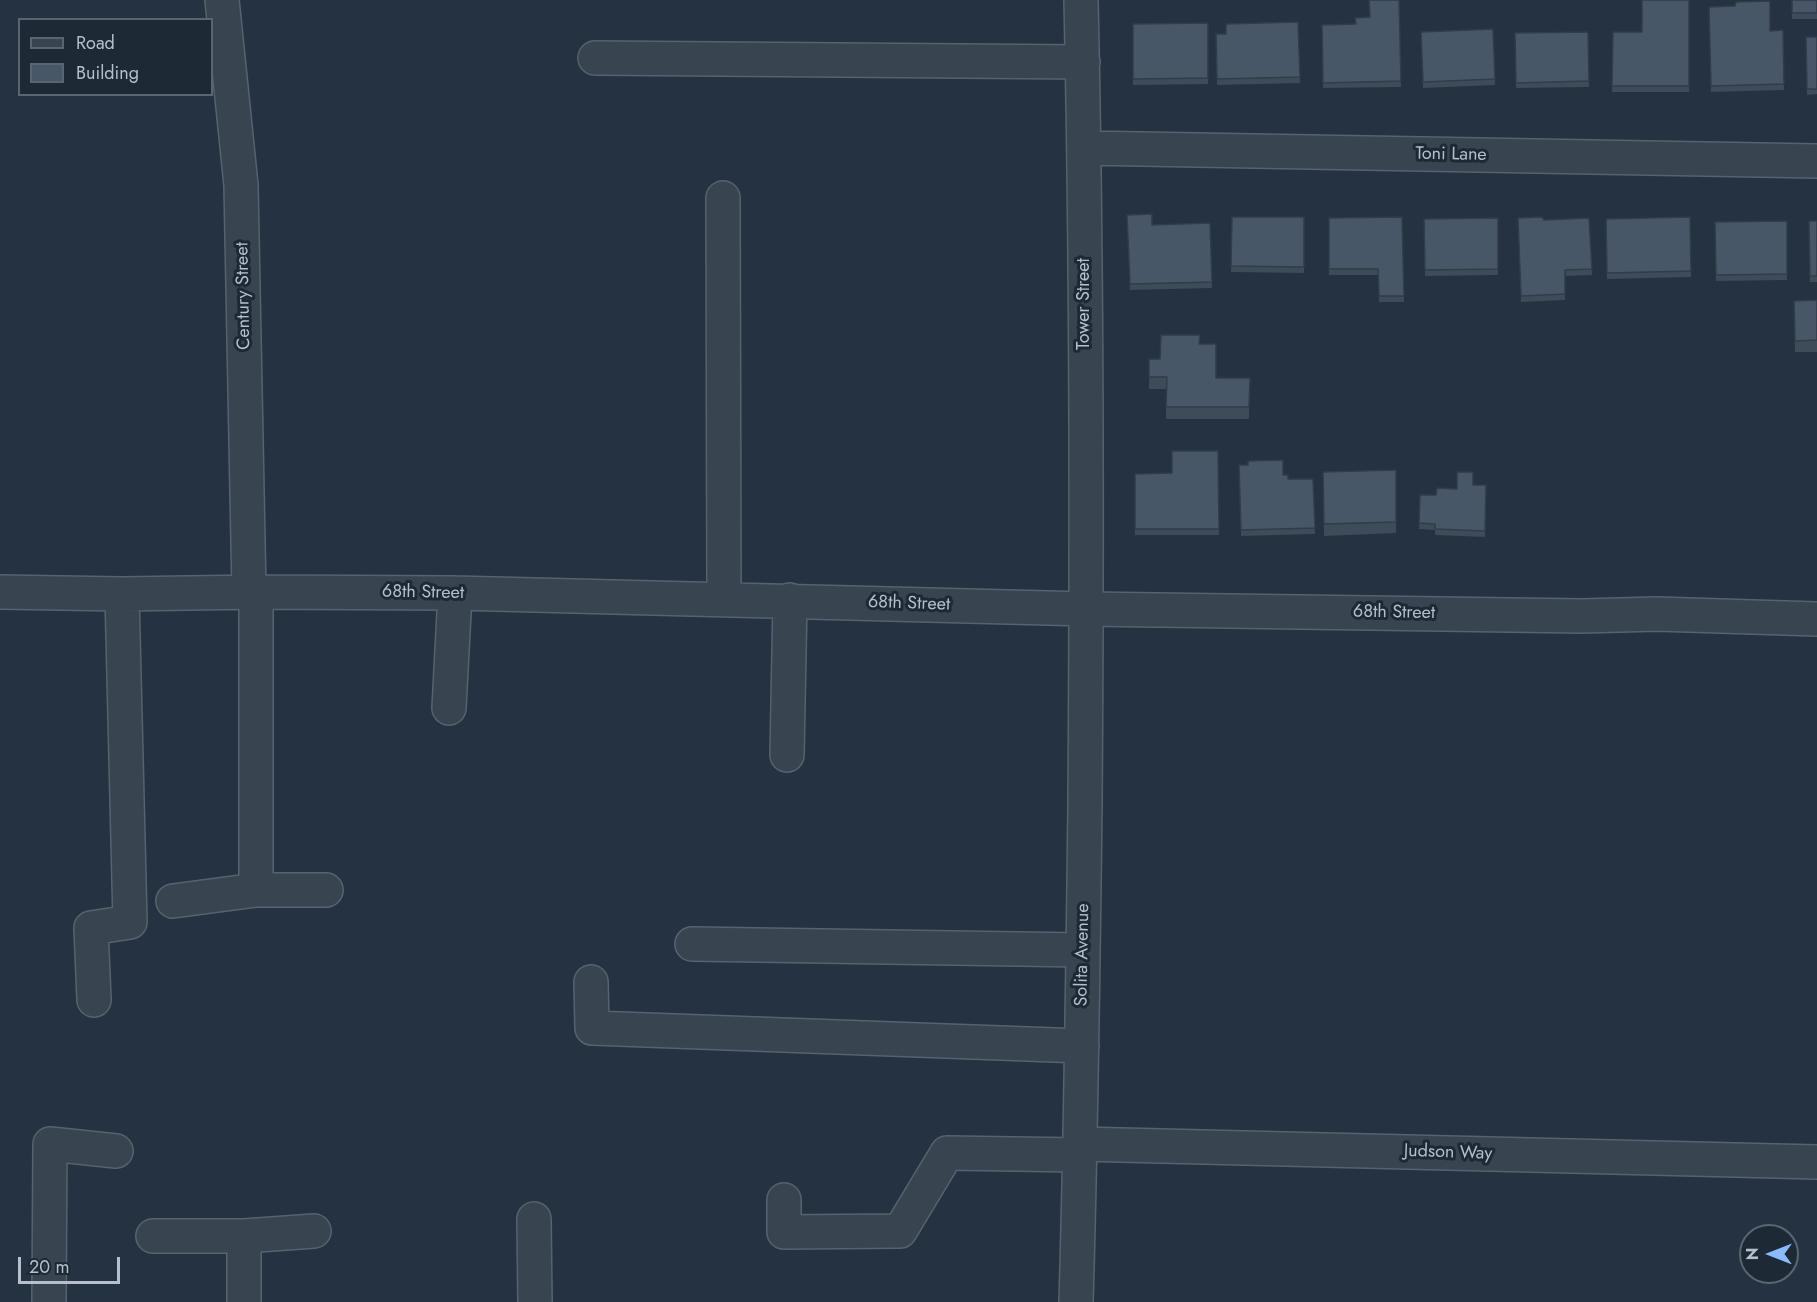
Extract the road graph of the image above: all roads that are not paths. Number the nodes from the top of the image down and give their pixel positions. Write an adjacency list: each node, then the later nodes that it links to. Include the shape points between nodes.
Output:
1 (222, 0): 9 (street, Century Street, via 242,185)
2 (1081, 0): 4 (street, Tower Street)
3 (595, 58): 4 (street)
4 (1083, 62): 5 (street, Tower Street)
5 (1084, 148): 6 (street, Toni Lane); 14 (street, Tower Street)
6 (1817, 161)
7 (723, 198): 12 (street)
8 (0, 592): 11 (street, 68th Street)
9 (253, 592): 10 (street, 68th Street); 11 (street, 68th Street); 18 (street, Century Street)
10 (455, 593): 12 (street, 68th Street); 16 (street)
11 (122, 594): 24 (street, via 130,922 91,928)
12 (724, 599): 13 (street, 68th Street)
13 (790, 600): 14 (street, 68th Street); 17 (street)
14 (1086, 609): 15 (street, 68th Street); 22 (street, Solita Avenue)
15 (1817, 619)
16 (449, 708)
17 (787, 755)
18 (256, 890): 19 (street); 20 (street)
19 (326, 890)
20 (173, 902)
21 (692, 944): 22 (street)
22 (1083, 951): 25 (street, Solita Avenue)
23 (591, 982): 25 (street, via 592,1028)
24 (94, 1000)
25 (1082, 1046): 26 (street, Solita Avenue)
26 (1080, 1150): 28 (street, Judson Way); 29 (street, Judson Way, via 947,1153 900,1231 784,1232); 37 (street, Solita Avenue)
27 (116, 1151): 34 (street, via 50,1144)
28 (1817, 1162)
29 (784, 1200)
30 (534, 1219): 36 (street)
31 (314, 1231): 33 (street)
32 (153, 1236): 33 (street)
33 (244, 1236): 35 (street)
34 (49, 1302)
35 (244, 1302)
36 (534, 1302)
37 (1076, 1302)

